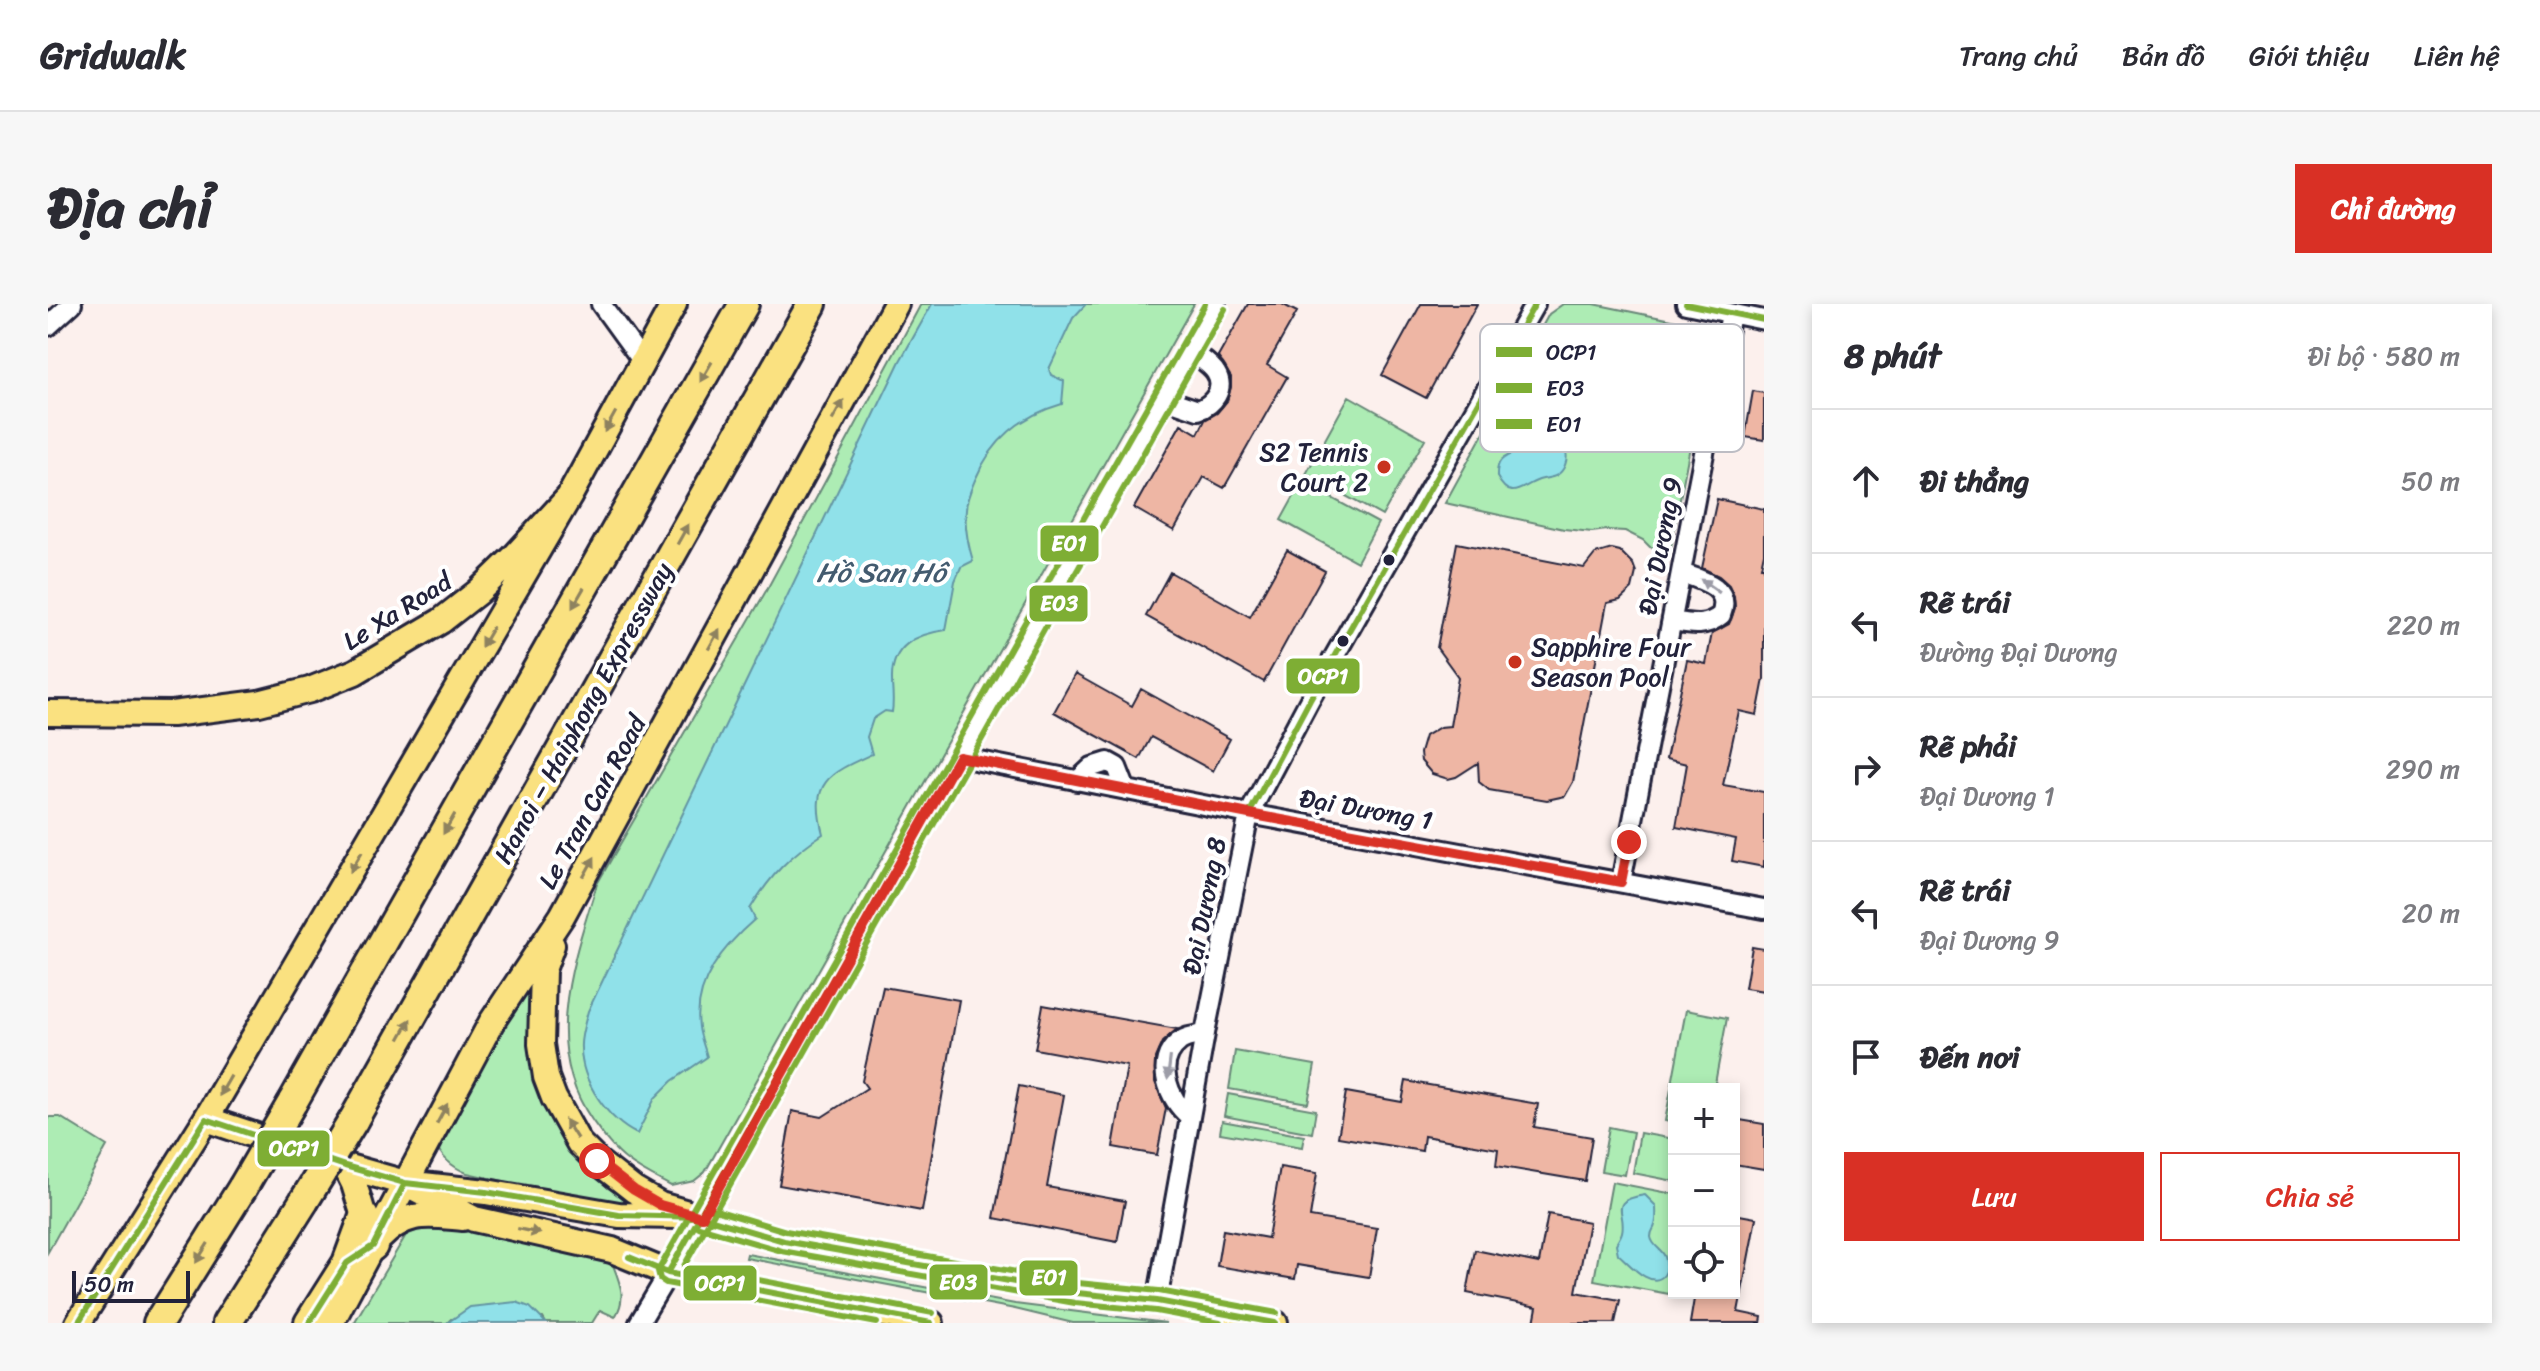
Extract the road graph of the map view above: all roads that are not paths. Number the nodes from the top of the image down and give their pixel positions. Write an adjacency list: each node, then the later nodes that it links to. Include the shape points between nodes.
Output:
1 (72, 304): 14 (street)
2 (601, 304): 16 (street)
3 (674, 304): 16 (main road, Le Xa Road)
4 (744, 304): 42 (highway, one-way to 42, bridge, via 292,1103)
5 (812, 304): 43 (highway, Hanoi – Haiphong Expressway, one-way to 5, bridge, via 353,1121)
6 (896, 304): 28 (main road, Le Tran Can Road, one-way to 6)
7 (1216, 304): 15 (street)
8 (1535, 304): 12 (street, Đại Dương 8)
9 (1686, 304): 10 (street)
10 (1731, 314): 11 (street); 13 (street, Đại Dương 9)
11 (1764, 320)
12 (1524, 324)
13 (1729, 324)
14 (48, 326)
15 (1190, 350): 17 (street); 17 (street, via 1216,371 1219,390 1213,403 1198,410)
16 (643, 362): 20 (main road, Le Xa Road, one-way to 20)
17 (1163, 398): 24 (street)
18 (1480, 401): 25 (street, Đại Dương 8)
19 (1704, 452): 21 (street, Đại Dương 9)
20 (569, 497): 23 (main road, Le Xa Road, via 478,592 441,621 355,672 310,690 228,708 172,714); 31 (main road, one-way to 31)
21 (1681, 573): 22 (street, Đại Dương 9); 22 (street, one-way to 21, via 1709,623 1724,611 1717,587)
22 (1672, 621): 26 (street, Đại Dương 9)
23 (48, 713)
24 (959, 757): 25 (street, Đại Dương 1); 35 (street)
25 (1249, 814): 26 (street, Đại Dương 1); 29 (street, Đại Dương 8)
26 (1621, 882): 27 (street, Đại Dương 1)
27 (1764, 909)
28 (562, 916): 33 (main road, Le Tran Can Road, one-way to 28, via 491,1023); 35 (main road, one-way to 28, via 660,1205 597,1161 579,1143 554,1098 541,1044 543,970)
29 (1205, 1034): 30 (street, Đại Dương 8); 30 (street, one-way to 30, via 1179,1042 1167,1063 1173,1101)
30 (1189, 1116): 40 (street, Đại Dương 8)
31 (206, 1119): 32 (main road); 41 (main road)
32 (345, 1166): 33 (main road); 34 (main road)
33 (405, 1183): 35 (main road, via 619,1215); 36 (main road); 37 (main road, Le Tran Can Road)
34 (364, 1217): 37 (main road); 38 (highway)
35 (702, 1217): 39 (street); 40 (main road, via 784,1241 1067,1291)
36 (474, 1219): 37 (main road, via 405,1218); 39 (main road, one-way to 39, via 612,1250)
37 (373, 1246): 38 (highway); 45 (main road, Le Tran Can Road)
38 (347, 1263): 44 (highway)
39 (668, 1273): 46 (street); 47 (main road)
40 (1157, 1301): 48 (main road)
41 (78, 1323)
42 (158, 1323)
43 (227, 1323)
44 (309, 1323)
45 (331, 1323)
46 (639, 1323)
47 (931, 1323)
48 (1275, 1323)

